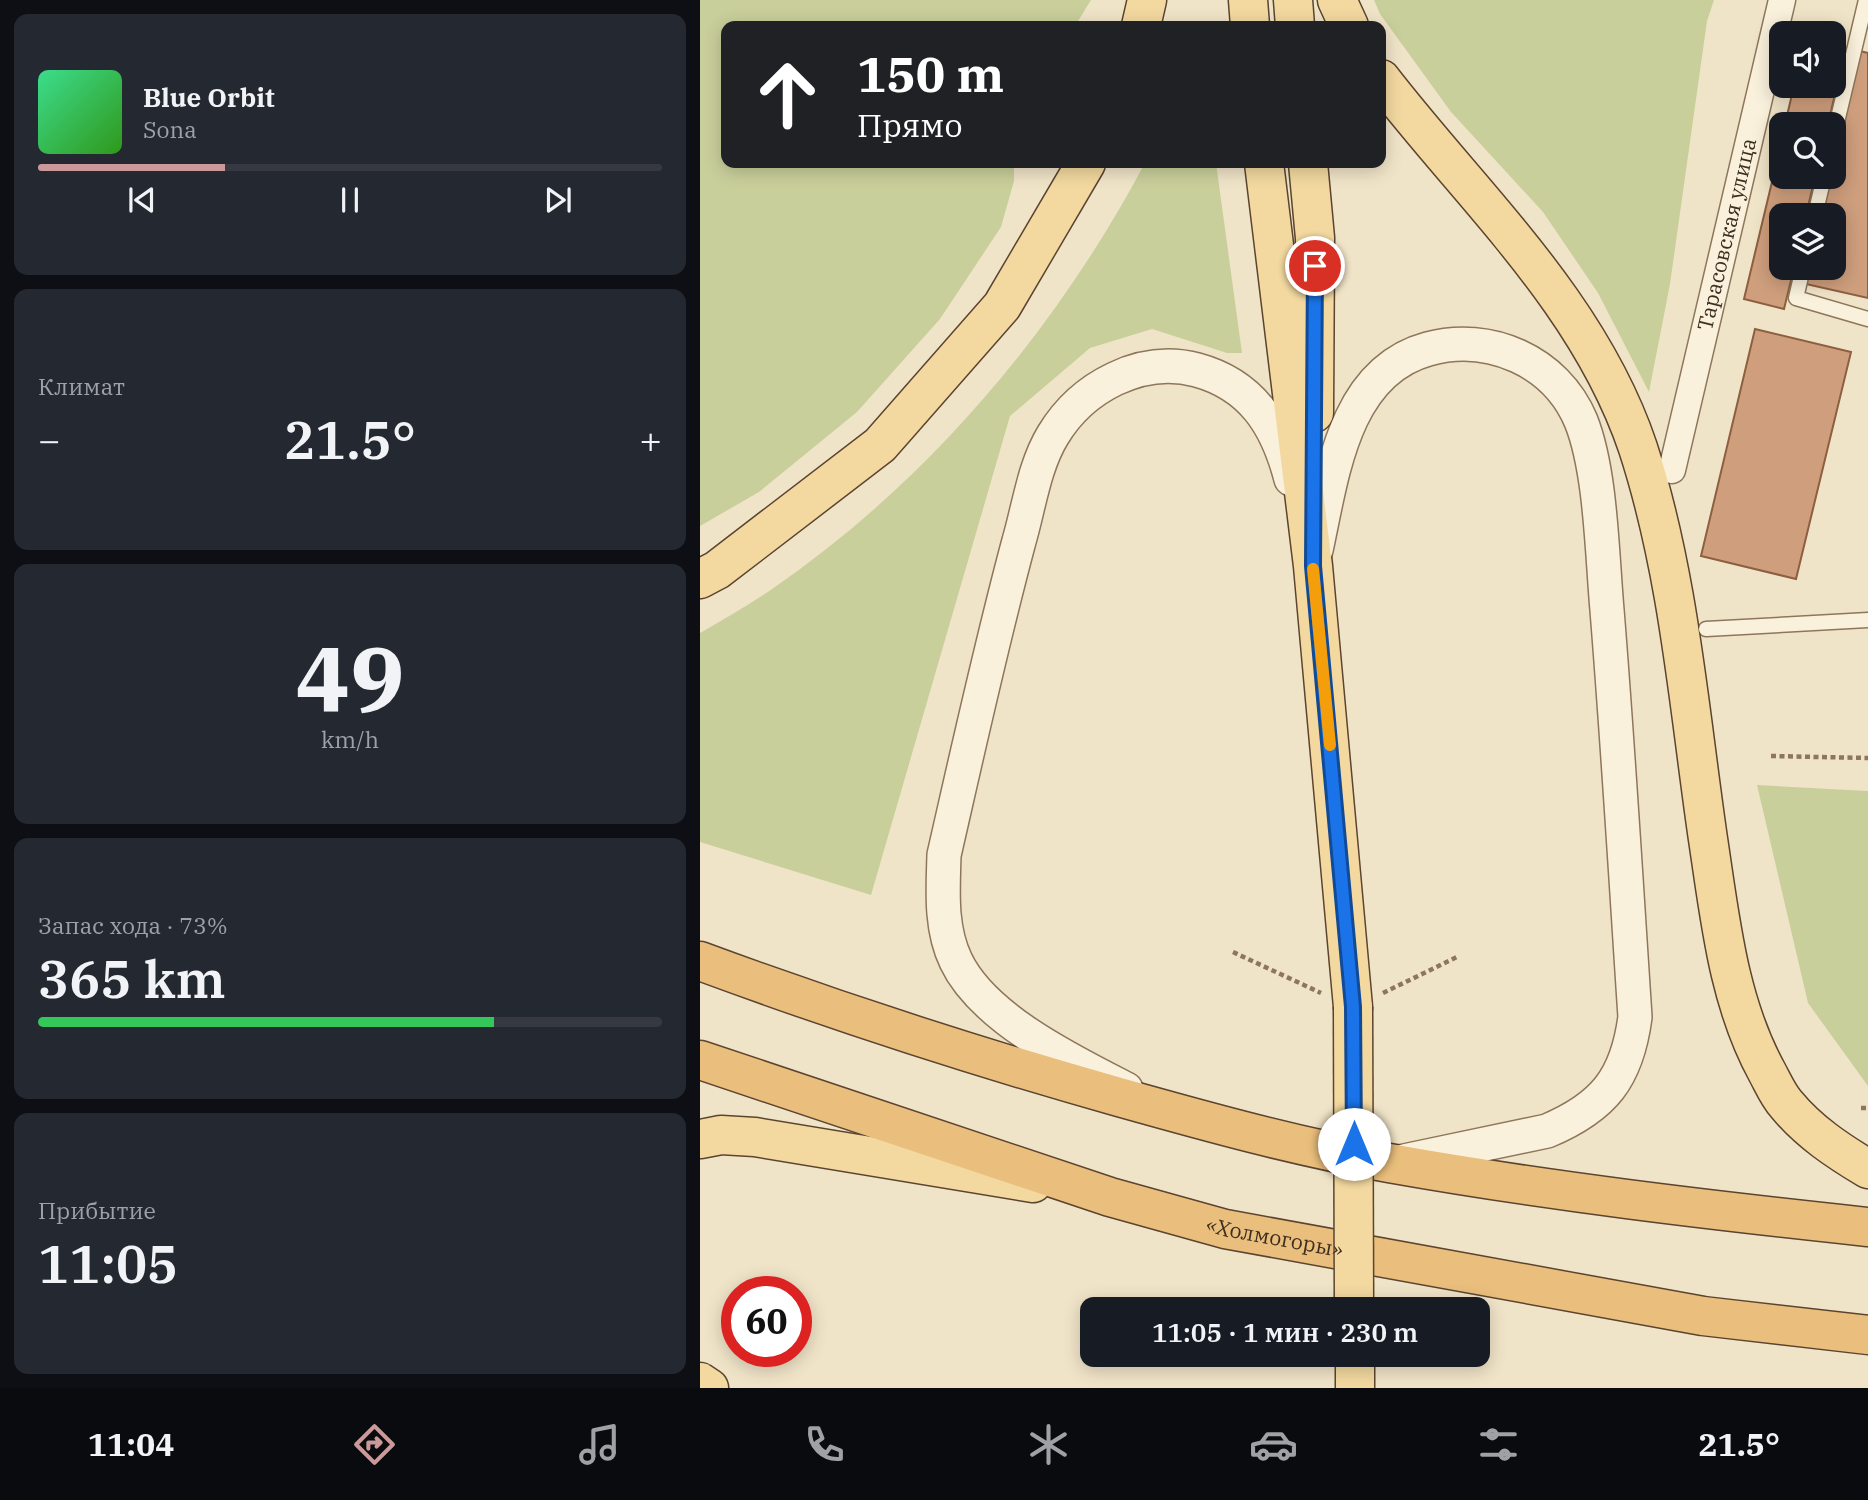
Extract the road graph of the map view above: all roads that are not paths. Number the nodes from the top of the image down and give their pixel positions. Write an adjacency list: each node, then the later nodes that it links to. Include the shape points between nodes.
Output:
1 (1147, 0): 7 (main road)
2 (1248, 0): 8 (main road)
3 (1293, 0): 9 (main road)
4 (1337, 0): 10 (main road)
5 (1782, 0): 18 (street, Тарасовская улица)
6 (1866, 0): 12 (lane)
7 (1142, 21)
8 (1250, 21)
9 (1295, 21)
10 (1347, 21)
11 (1386, 85): 28 (main road, via 1528,253 1592,344 1637,447 1667,561 1725,952 1748,1038 1784,1103 1826,1144)
12 (1839, 112)
13 (1083, 168): 20 (main road, via 1002,306 880,445)
14 (1265, 168): 19 (main road)
15 (1308, 168): 19 (main road, via 1315,239)
16 (1800, 280): 17 (lane, via 1796,298)
17 (1868, 319)
18 (1672, 470)
19 (1313, 566): 25 (street, via 1275,429 1256,403 1215,375 1164,366 1118,377 1065,418 1042,458 944,855 942,901 947,935 968,979 999,1009 1036,1038); 27 (street, via 1335,460 1374,382 1392,366 1419,351 1448,343 1479,343 1516,354 1544,370 1564,393 1590,451 1602,557 1636,1017 1632,1039 1625,1064 1609,1088 1569,1122 1464,1151); 31 (main road, bridge, via 1353,1007)
20 (700, 579)
21 (1868, 620): 22 (lane)
22 (1706, 629)
23 (700, 961): 25 (highway, via 848,1015)
24 (700, 1060): 29 (highway, «Холмогоры»)
25 (1170, 1111): 27 (highway)
26 (700, 1139): 29 (main road, via 721,1135 791,1142)
27 (1389, 1163): 30 (highway, via 1723,1212)
28 (1868, 1169)
29 (1110, 1196): 32 (highway, «Холмогоры», via 1225,1229 1461,1273 1703,1315)
30 (1868, 1227)
31 (1354, 1297)
32 (1868, 1335)
33 (1354, 1367): 36 (main road)
34 (700, 1382): 35 (main road)
35 (709, 1388)
36 (1355, 1388)

